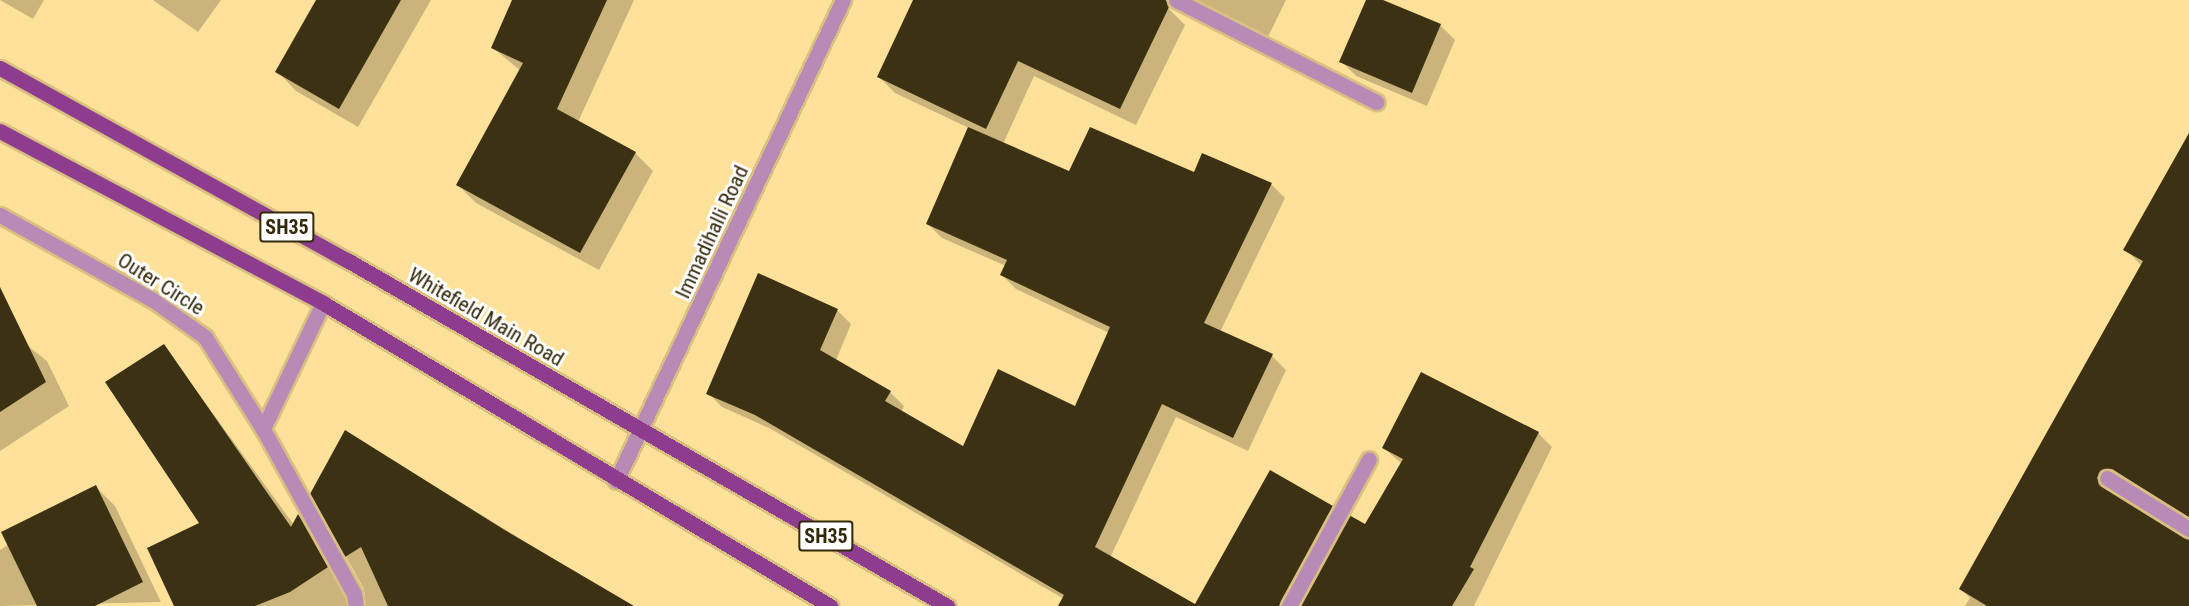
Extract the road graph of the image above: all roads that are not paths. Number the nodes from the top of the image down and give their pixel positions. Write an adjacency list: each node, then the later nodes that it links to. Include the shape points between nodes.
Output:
1 (843, 0): 9 (street, Immadihalli Road)
2 (1176, 0): 4 (street)
3 (0, 68): 9 (main road, Whitefield Main Road / SH35)
4 (1376, 102)
5 (0, 131): 7 (main road, SH35)
6 (0, 214): 8 (street, Outer Circle, via 153,300 205,338)
7 (323, 303): 8 (street); 12 (main road, SH35)
8 (263, 429): 14 (street, Outer Circle, via 354,594)
9 (643, 431): 12 (street, Immadihalli Road); 16 (main road, Whitefield Main Road / SH35)
10 (1369, 459): 17 (street)
11 (2107, 478): 13 (street)
12 (616, 481): 15 (main road, SH35)
13 (2189, 529)
14 (356, 606)
15 (830, 606)
16 (947, 606)
17 (1289, 606)

